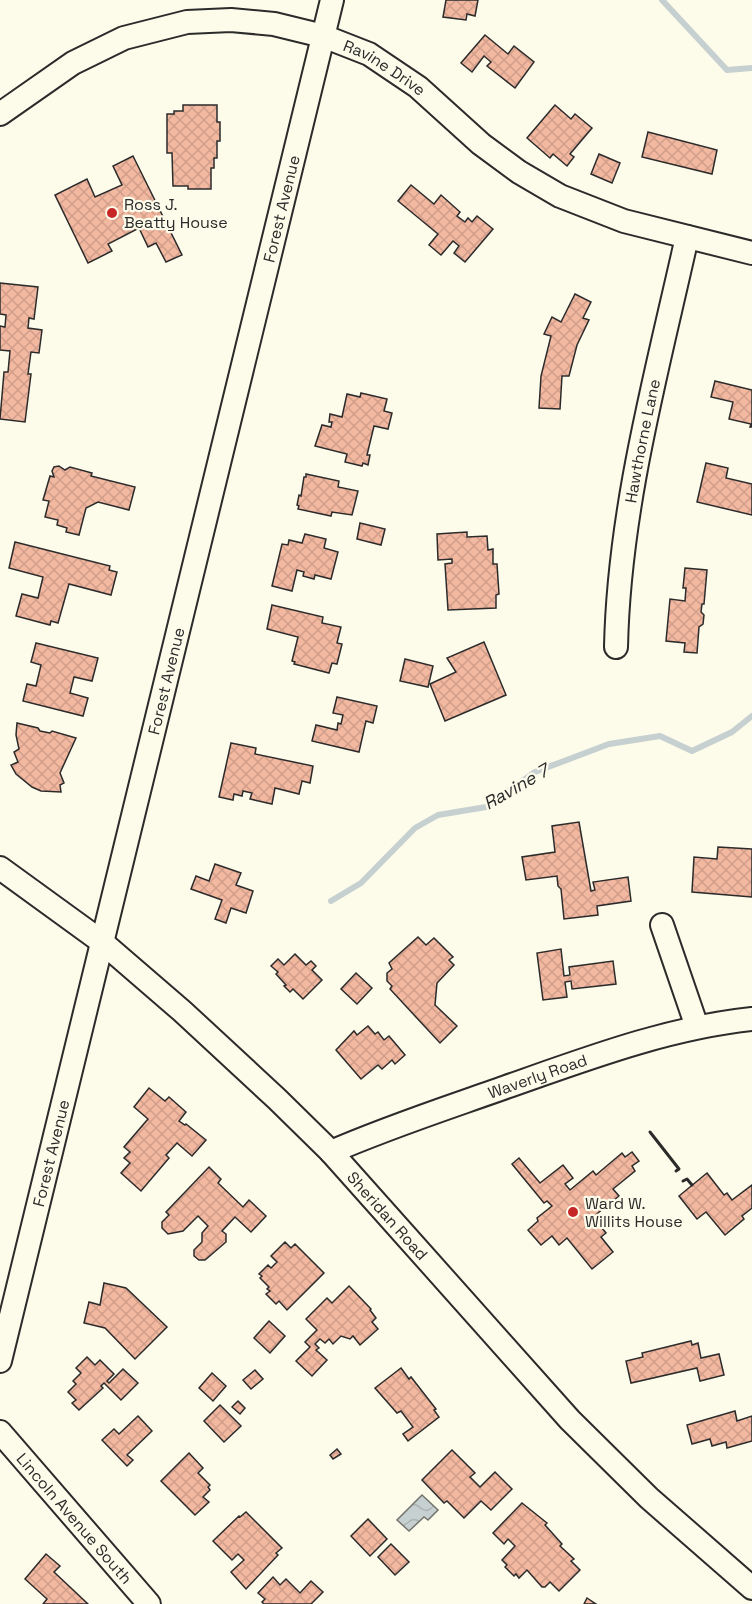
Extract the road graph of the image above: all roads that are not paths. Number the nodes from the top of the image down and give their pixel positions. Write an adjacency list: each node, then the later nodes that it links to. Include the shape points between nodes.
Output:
1 (332, 0): 2 (street, Forest Avenue)
2 (323, 36): 3 (street, Ravine Drive, via 274,24 231,20 187,22 124,38 103,48 65,68); 4 (street, Ravine Drive, via 369,54 418,87 481,144 560,196 624,221); 9 (street, Forest Avenue)
3 (0, 114)
4 (687, 237): 5 (street, Ravine Drive); 6 (street, Hawthorne Lane, via 626,527)
5 (752, 253)
6 (616, 646)
7 (0, 868): 9 (street, Sheridan Road)
8 (662, 925): 11 (street)
9 (102, 942): 12 (street, Sheridan Road, via 277,1098); 13 (street, Forest Avenue)
10 (752, 1018): 11 (street, Waverly Road)
11 (697, 1027): 12 (street, Waverly Road, via 571,1064)
12 (331, 1152): 15 (street, Sheridan Road, via 570,1420 649,1498)
13 (0, 1361)
14 (0, 1432): 16 (street, Lincoln Avenue South)
15 (752, 1588)
16 (149, 1604)

